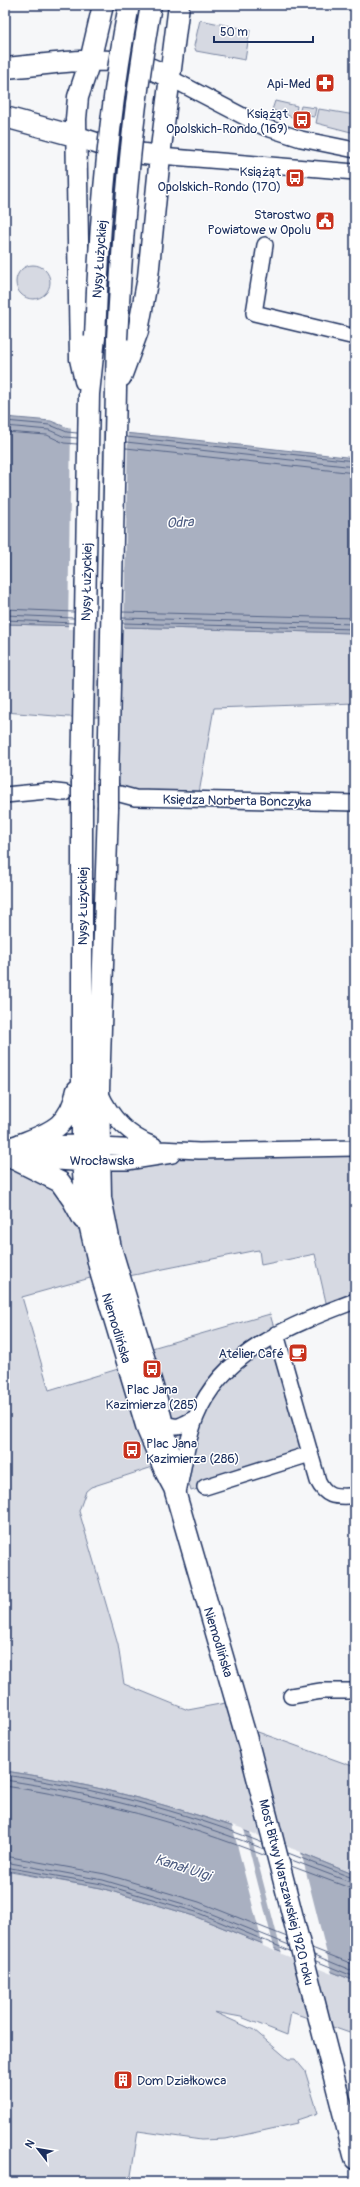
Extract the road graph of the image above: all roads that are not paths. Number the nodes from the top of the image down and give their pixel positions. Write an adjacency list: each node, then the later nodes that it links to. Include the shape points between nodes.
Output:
1 (103, 5): 5 (main road)
2 (129, 5): 15 (main road, Nysy Łużyckiej, bridge, via 109,137 98,254 95,337)
3 (151, 5): 16 (main road, Nysy Łużyckiej, bridge, via 132,133 123,232)
4 (180, 5): 7 (main road)
5 (90, 61): 6 (main road); 7 (main road, via 131,63 151,68); 9 (main road, via 78,97)
6 (5, 68)
7 (170, 78): 10 (street, via 264,127 301,139); 11 (main road)
8 (5, 117): 9 (main road)
9 (78, 137): 11 (main road, via 120,151); 15 (main road)
10 (355, 150)
11 (160, 156): 12 (street); 16 (main road, via 143,307 138,331)
12 (355, 172)
13 (265, 245): 14 (street, via 254,313)
14 (355, 337)
15 (87, 359): 21 (main road, Nysy Łużyckiej, bridge, via 89,394 82,782)
16 (115, 394): 19 (main road, Nysy Łużyckiej, via 109,713)
17 (66, 793): 18 (street, via 47,791)
18 (5, 795)
19 (112, 795): 20 (street, Księdza Norberta Bonczyka, via 136,798); 22 (main road, Nysy Łużyckiej)
20 (355, 803)
21 (82, 1062): 26 (main road, via 74,1103 66,1119 56,1128); 27 (main road, Nysy Łużyckiej)
22 (99, 1090): 23 (street, via 112,1114 128,1130); 27 (main road, Nysy Łużyckiej)
23 (163, 1148): 25 (street, Wrocławska); 27 (street, Wrocławska)
24 (355, 1148): 25 (street, Wrocławska)
25 (198, 1151): 27 (street, Wrocławska, via 127,1162)
26 (8, 1152): 27 (main road, Wrocławska); 28 (main road, via 60,1182)
27 (92, 1154): 28 (main road, Niemodlińska, via 84,1193); 32 (main road, Niemodlińska, via 105,1224)
28 (91, 1236): 35 (main road, Niemodlińska, via 147,1429)
29 (355, 1301): 30 (street)
30 (276, 1334): 31 (street, via 249,1352 221,1378 208,1393); 33 (street)
31 (195, 1418): 32 (street, via 173,1428); 35 (street)
32 (163, 1423): 35 (main road, Niemodlińska, via 174,1469)
33 (310, 1454): 34 (street); 36 (street, via 322,1489 336,1496)
34 (205, 1487)
35 (176, 1492): 39 (main road, Niemodlińska)
36 (355, 1496)
37 (355, 1691): 38 (street, via 321,1691)
38 (291, 1696)
39 (250, 1750): 40 (main road, Most Bitwy Warszawskiej 1920 roku)
40 (355, 2159)

